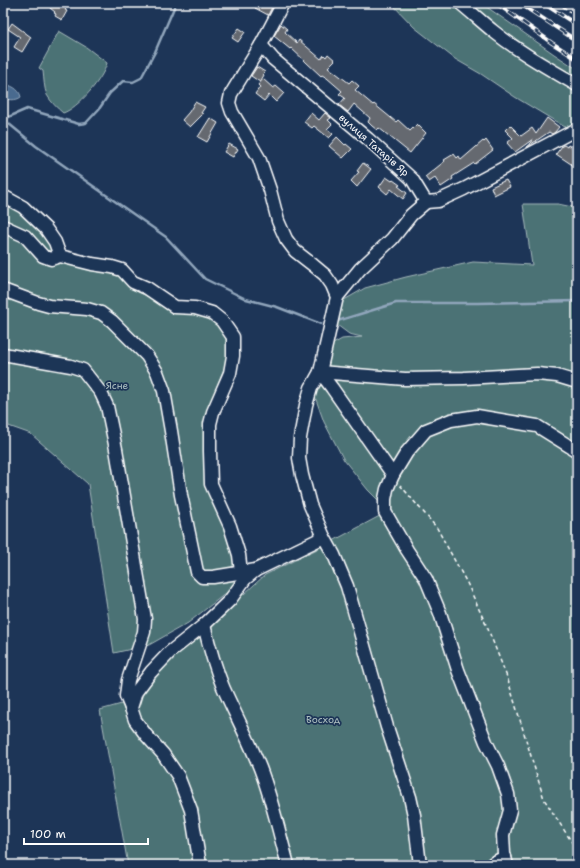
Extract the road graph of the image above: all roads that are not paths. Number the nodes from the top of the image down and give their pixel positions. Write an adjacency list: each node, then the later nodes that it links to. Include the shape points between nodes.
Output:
1 (283, 3): 3 (street)
2 (460, 3): 4 (street, via 515,46)
3 (261, 45): 7 (street, вулиця Татарів Яр, via 273,59 412,179); 11 (street, via 231,94 229,103 259,158 286,239 295,251 325,275)
4 (577, 85)
5 (577, 129): 7 (street, via 464,189 438,201)
6 (3, 196): 9 (street, via 23,207 46,230 55,242)
7 (426, 202): 11 (street, via 360,269)
8 (3, 226): 9 (street, via 25,236 43,256)
9 (60, 256): 19 (street, via 122,270 133,282 148,288 175,307 195,308 212,313 222,321 233,337 230,373 210,424 211,484 230,526 239,555)
10 (3, 290): 19 (street, via 49,306 88,309 101,313 147,356 164,391 197,572 202,577 213,577)
11 (337, 297): 13 (street)
12 (3, 354): 21 (street, via 83,370 101,393 107,406 145,619 144,632 128,680 126,696)
13 (320, 372): 14 (street, via 405,379 537,374); 16 (street); 17 (street, via 311,388 306,405 299,458 310,505)
14 (577, 382)
15 (577, 451): 16 (street, via 537,426 477,416 451,420 426,430 407,452)
16 (393, 476): 22 (street, via 385,499 386,512 426,579 458,670 508,794 510,810 503,835)
17 (324, 537): 18 (street); 25 (street, via 347,586 387,727 410,797)
18 (256, 570): 19 (street); 20 (street)
19 (241, 572)
20 (204, 625): 21 (street, via 170,652 151,672 136,692); 24 (street, via 212,657 260,768)
21 (131, 708): 23 (street, via 135,720 178,776 191,810)
22 (506, 861): 26 (street)
23 (200, 865)
24 (288, 865)
25 (420, 865)
26 (492, 865)

